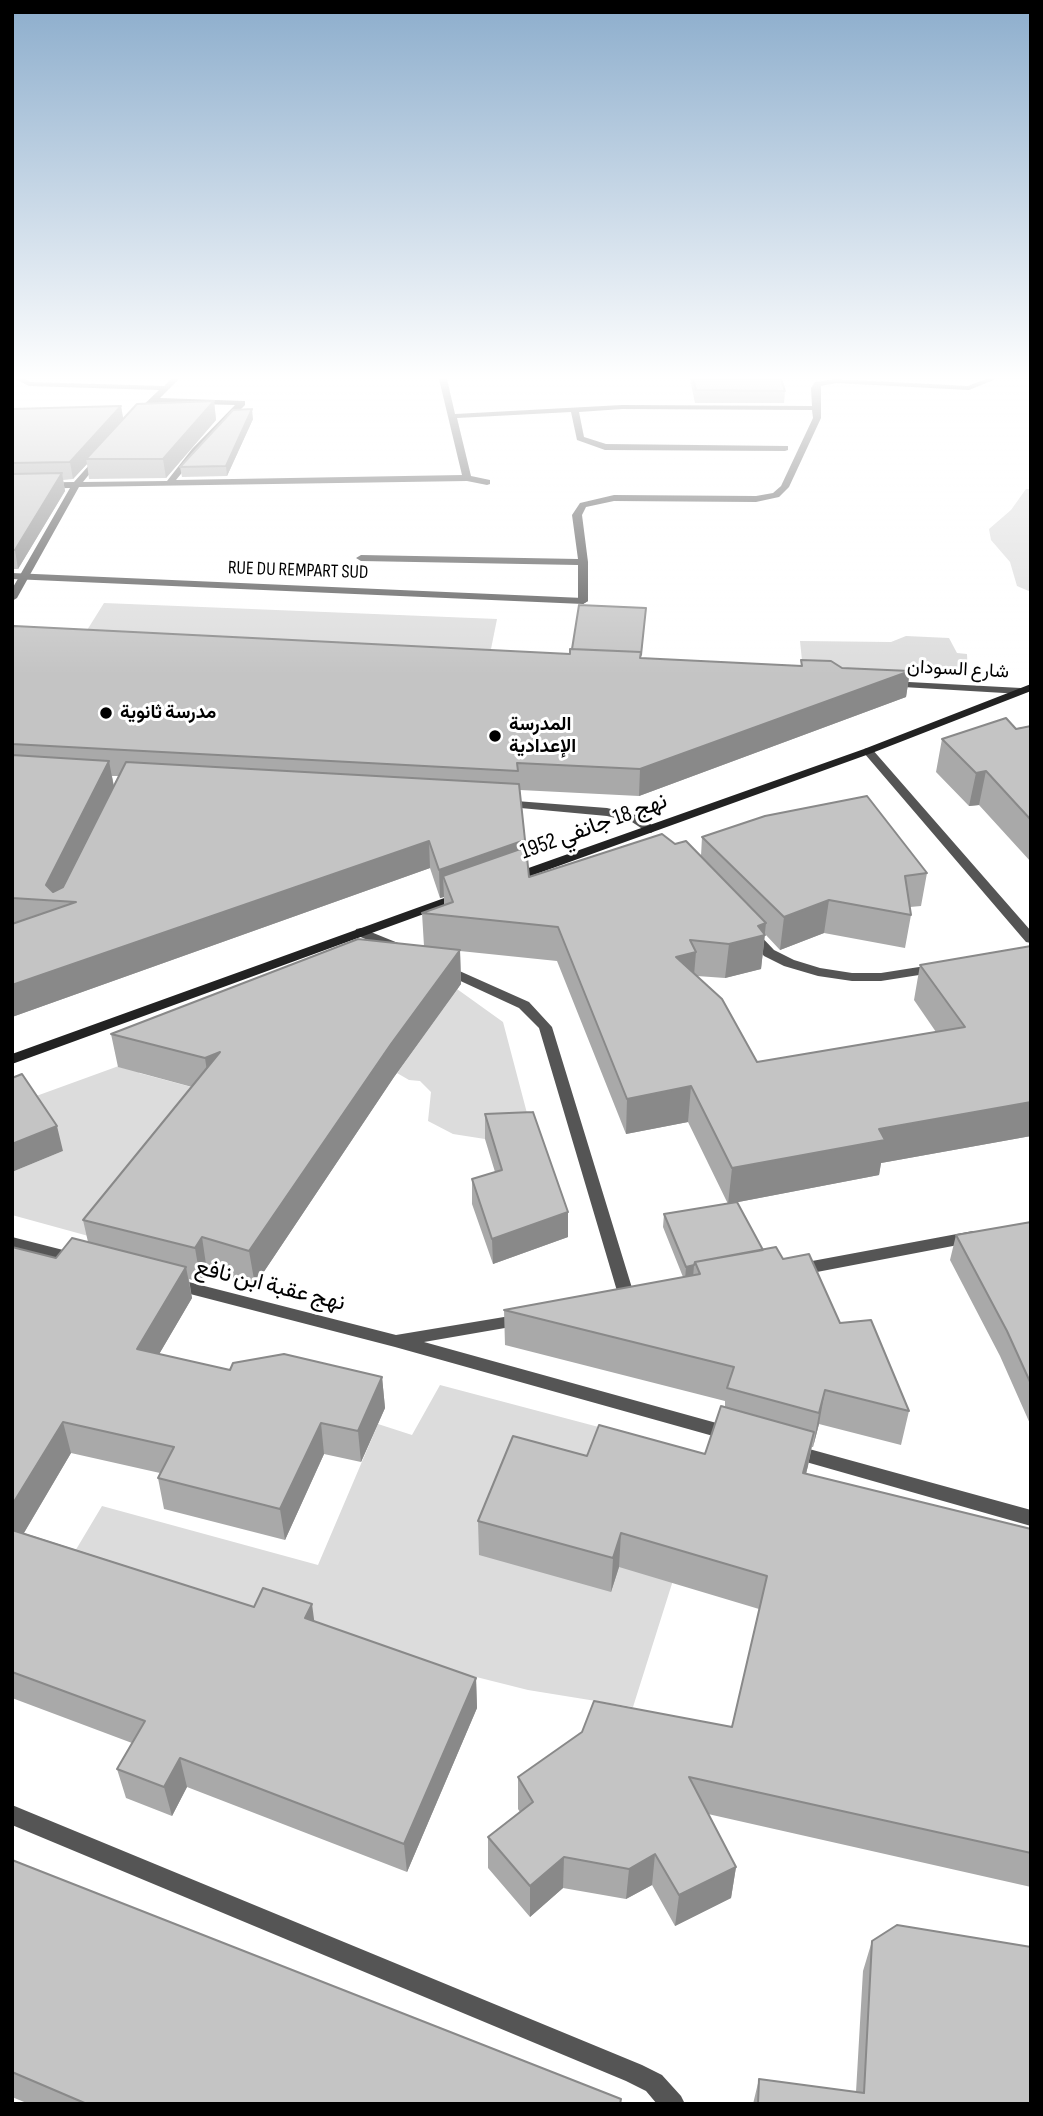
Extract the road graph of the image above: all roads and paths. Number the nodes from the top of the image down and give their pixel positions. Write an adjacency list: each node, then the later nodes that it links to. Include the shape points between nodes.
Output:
1 (82, 478): 7 (street)
2 (174, 478): 5 (street)
3 (467, 478): 5 (street); 6 (street)
4 (789, 478): 10 (street, via 783,491 756,499 592,501 577,515)
5 (171, 481): 7 (street)
6 (487, 482)
7 (76, 485): 8 (street); 12 (street)
8 (12, 486)
9 (361, 558): 10 (street)
10 (583, 562): 12 (street, RUE DU REMPART SUD, via 583,601)
11 (12, 576): 12 (street, RUE DU REMPART SUD)
12 (27, 577): 13 (street)
13 (12, 598)
14 (883, 684): 15 (street, شارع السودان)
15 (1026, 689): 16 (main road, نهج 18 جانفي 1952)
16 (868, 751): 18 (main road, نهج 18 جانفي 1952); 23 (street)
17 (487, 803): 18 (street, via 607,812 636,819)
18 (656, 834): 19 (main road, نهج 18 جانفي 1952)
19 (500, 883)
20 (475, 892): 22 (main road)
21 (742, 925): 26 (street, via 769,953 818,972 881,977)
22 (361, 932): 24 (street); 27 (main road)
23 (1031, 940)
24 (411, 954)
25 (436, 965): 33 (street, via 524,1005 545,1027)
26 (951, 966)
27 (12, 1059)
28 (990, 1234): 31 (street)
29 (12, 1243): 30 (street)
30 (92, 1263)
31 (775, 1274)
32 (158, 1280): 35 (street, نهج عقبة ابن نافع)
33 (628, 1301)
34 (532, 1318): 35 (street)
35 (395, 1341): 36 (street, نهج عقبة ابن نافع)
36 (753, 1440)
37 (779, 1448): 38 (street)
38 (1031, 1518)
39 (12, 1815): 40 (street, via 634,2073 654,2083)
40 (673, 2104)

